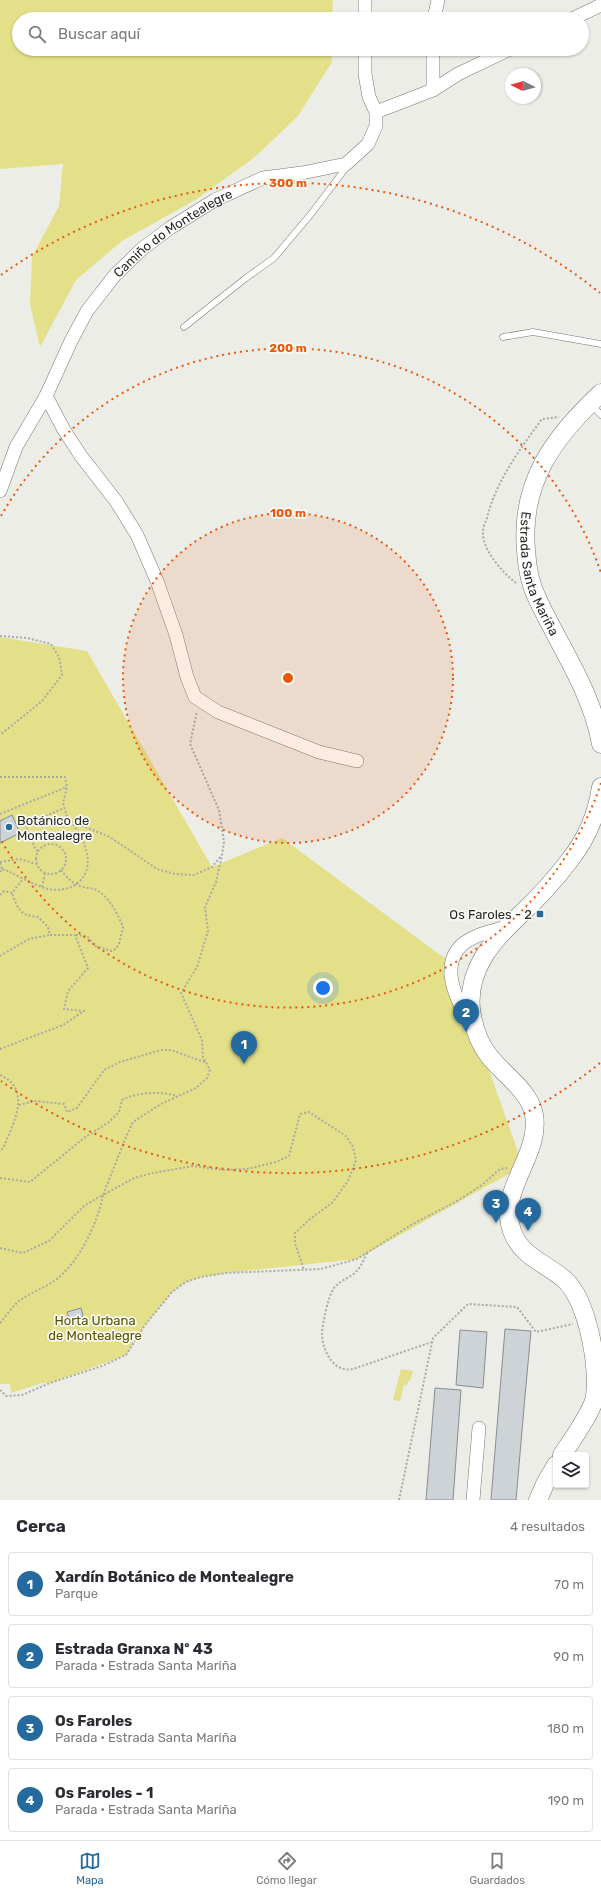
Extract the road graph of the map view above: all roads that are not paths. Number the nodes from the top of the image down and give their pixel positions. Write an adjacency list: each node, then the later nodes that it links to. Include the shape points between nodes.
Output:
1 (365, 0): 4 (street)
2 (438, 0): 5 (street)
3 (601, 5): 6 (street)
4 (365, 12)
5 (435, 12)
6 (586, 12)
7 (365, 56): 11 (street, Camiño do Montealegre, via 369,97)
8 (433, 56): 10 (street)
9 (495, 56): 10 (street, via 458,74)
10 (433, 90): 11 (street)
11 (376, 112): 12 (street, Camiño do Montealegre, via 376,126 368,144)
12 (352, 158): 13 (lane, via 311,214 274,258); 16 (street, Camiño do Montealegre, via 346,164 263,178 215,200 142,249 116,274 87,311 70,341)
13 (184, 327)
14 (503, 337): 15 (lane, via 533,332)
15 (601, 344)
16 (46, 396): 18 (street, Camiño do Montealegre, via 16,447); 21 (street, via 81,456 116,501 137,534 157,581 195,698 218,712 319,752)
17 (597, 403): 19 (main road, Estrada Santa Mariña, via 557,440 539,470 526,515 525,545 536,598)
18 (0, 491)
19 (599, 725): 20 (main road, Estrada Santa Mariña)
20 (601, 744)
21 (357, 761)
22 (601, 787): 23 (main road)
23 (599, 807): 24 (main road, via 571,858 550,884)
24 (506, 927): 25 (main road, via 484,955 473,978 470,1004); 25 (street, via 476,936 461,946 451,963 450,979 461,1009)
25 (476, 1031): 27 (main road, via 490,1057 524,1095 534,1113 533,1139 511,1194 509,1223 515,1239 529,1256 571,1287 587,1320 597,1364 598,1388 589,1412)
26 (479, 1428): 29 (street)
27 (564, 1452)
28 (553, 1471): 30 (main road)
29 (473, 1500)
30 (538, 1500)

